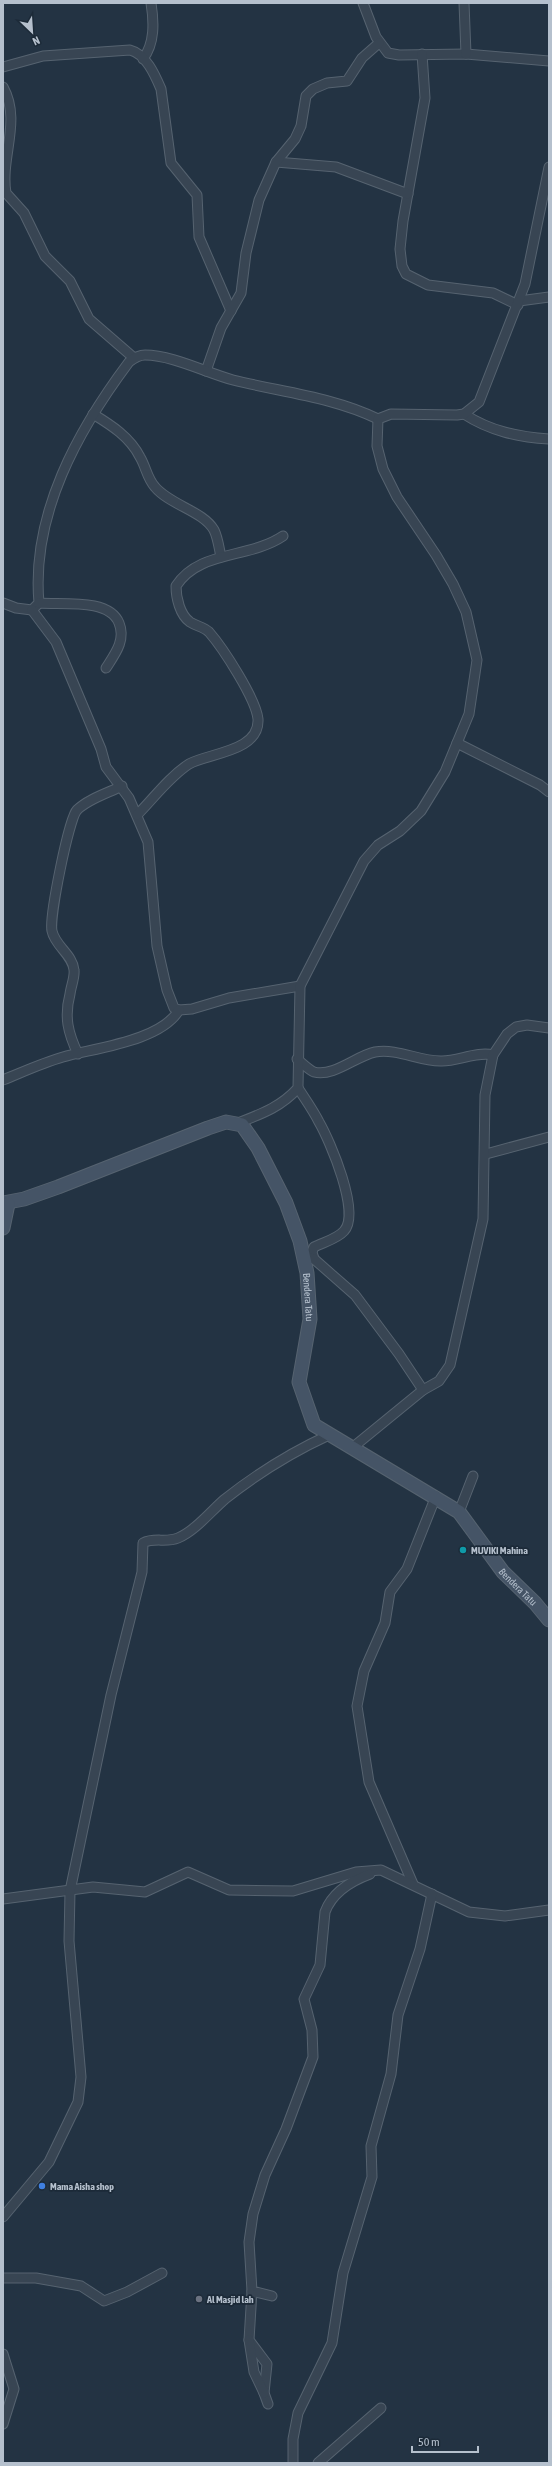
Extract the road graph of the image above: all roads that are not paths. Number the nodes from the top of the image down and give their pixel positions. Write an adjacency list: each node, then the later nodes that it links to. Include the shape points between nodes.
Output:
1 (151, 3): 7 (street, via 154,33)
2 (363, 3): 4 (street)
3 (464, 3): 6 (street)
4 (378, 43): 5 (street, via 388,53); 11 (street, via 362,58 347,81 327,83 308,93 301,126 295,139)
5 (422, 54): 6 (street); 13 (street, via 425,98)
6 (466, 54): 8 (street)
7 (144, 59): 9 (street, via 130,50 43,56); 16 (street, via 161,89 171,162 197,195 200,237)
8 (549, 61)
9 (3, 67)
10 (3, 87): 17 (street, via 12,114 6,142 6,193 24,213 45,256 70,281 89,319)
11 (276, 162): 13 (street, via 336,167); 16 (street, via 260,200 246,253 241,293)
12 (549, 167): 15 (street)
13 (408, 194): 15 (street, via 400,249 402,266 406,274 428,285 493,293)
14 (549, 297): 15 (street)
15 (519, 303): 20 (street, via 479,402)
16 (231, 310): 18 (street, via 221,328)
17 (134, 358): 18 (street, via 151,355); 19 (street, via 121,372)
18 (206, 371): 21 (street, via 232,380 357,409)
19 (93, 414): 24 (street, via 117,429 131,444 140,456 147,476 161,494 205,520 213,530); 25 (street, via 72,452 48,517 38,577)
20 (464, 414): 21 (street, via 391,414); 22 (street, via 481,425 499,432)
21 (378, 419): 29 (street, via 376,446 383,469 397,497 436,555 466,612 476,660 469,714)
22 (549, 439)
23 (283, 536): 24 (street, via 254,551)
24 (220, 557): 32 (street, via 191,570 182,577 176,586 176,597 189,621 206,629 232,665 255,709 257,728 252,737 239,747 190,764)
25 (39, 602): 27 (street); 28 (street, via 98,606 115,614 122,636 118,649)
26 (3, 603): 27 (street)
27 (32, 610): 30 (street, via 56,642 101,749 106,767)
28 (106, 668)
29 (457, 743): 31 (street); 33 (street, via 445,772 421,811 400,831 378,845 364,861)
30 (122, 786): 32 (street); 36 (street, via 89,802 74,815 56,887 52,932 72,962 74,971 66,1023)
31 (549, 792)
32 (137, 815): 34 (street, via 148,842 162,968 174,1008)
33 (300, 986): 34 (street, via 229,998); 38 (street)
34 (179, 1010): 36 (street, via 175,1019 157,1030 109,1047)
35 (549, 1028): 37 (street, via 527,1025 516,1027 507,1034)
36 (78, 1054): 39 (street, via 63,1057)
37 (493, 1055): 38 (street, via 486,1053 440,1061 376,1052 327,1072 314,1072); 43 (street, via 485,1095)
38 (297, 1059): 40 (street)
39 (3, 1080)
40 (298, 1088): 41 (street, via 287,1100 269,1111); 46 (street, via 319,1122 344,1179 348,1206 349,1222 344,1231 314,1247)
41 (238, 1123): 44 (main road, via 226,1122 208,1128 58,1187); 46 (main road, Bendera Tatu, via 246,1128 286,1203)
42 (549, 1138): 43 (street)
43 (486, 1154): 47 (street, via 483,1220 454,1354 443,1376)
44 (6, 1203): 45 (main road)
45 (3, 1228)
46 (309, 1258): 47 (street, via 355,1295); 48 (main road, Bendera Tatu, via 310,1318 299,1382 314,1425)
47 (423, 1390): 49 (street)
48 (329, 1435): 49 (main road, Bendera Tatu); 56 (street, via 295,1450 264,1471 178,1538 150,1539 143,1543 142,1572 111,1695)
49 (352, 1448): 51 (main road, Bendera Tatu)
50 (473, 1476): 52 (street)
51 (436, 1496): 52 (main road, Bendera Tatu); 55 (street, via 407,1569 390,1592 385,1623 364,1671 357,1706 369,1782)
52 (459, 1512): 53 (main road, Bendera Tatu, via 503,1572)
53 (549, 1620)
54 (381, 1870): 55 (street); 56 (street, via 356,1872 293,1891 229,1890 188,1872 145,1892 93,1887); 63 (street, via 358,1878 342,1889 325,1912 320,1965 304,1999 312,2030 313,2057 292,2116 265,2175 253,2214 249,2242)
55 (413, 1884): 57 (street)
56 (70, 1892): 58 (street); 60 (street, via 69,1941 81,2077 78,2102 49,2162)
57 (432, 1894): 59 (street, via 470,1912 494,1916); 71 (street, via 420,1949 398,2015 391,2074 371,2146 372,2177 343,2274 332,2344 298,2412 293,2439)
58 (3, 1899)
59 (549, 1910)
60 (3, 2217)
61 (162, 2273): 62 (street, via 104,2301 82,2286 36,2278)
62 (3, 2278)
63 (252, 2291): 64 (street); 65 (street)
64 (272, 2296)
65 (249, 2340): 67 (street, via 254,2372); 67 (street, via 267,2364)
66 (3, 2354): 70 (street, via 14,2389)
67 (264, 2393): 68 (street)
68 (268, 2404)
69 (381, 2408): 72 (street)
70 (3, 2424)
71 (293, 2463)
72 (318, 2463)

